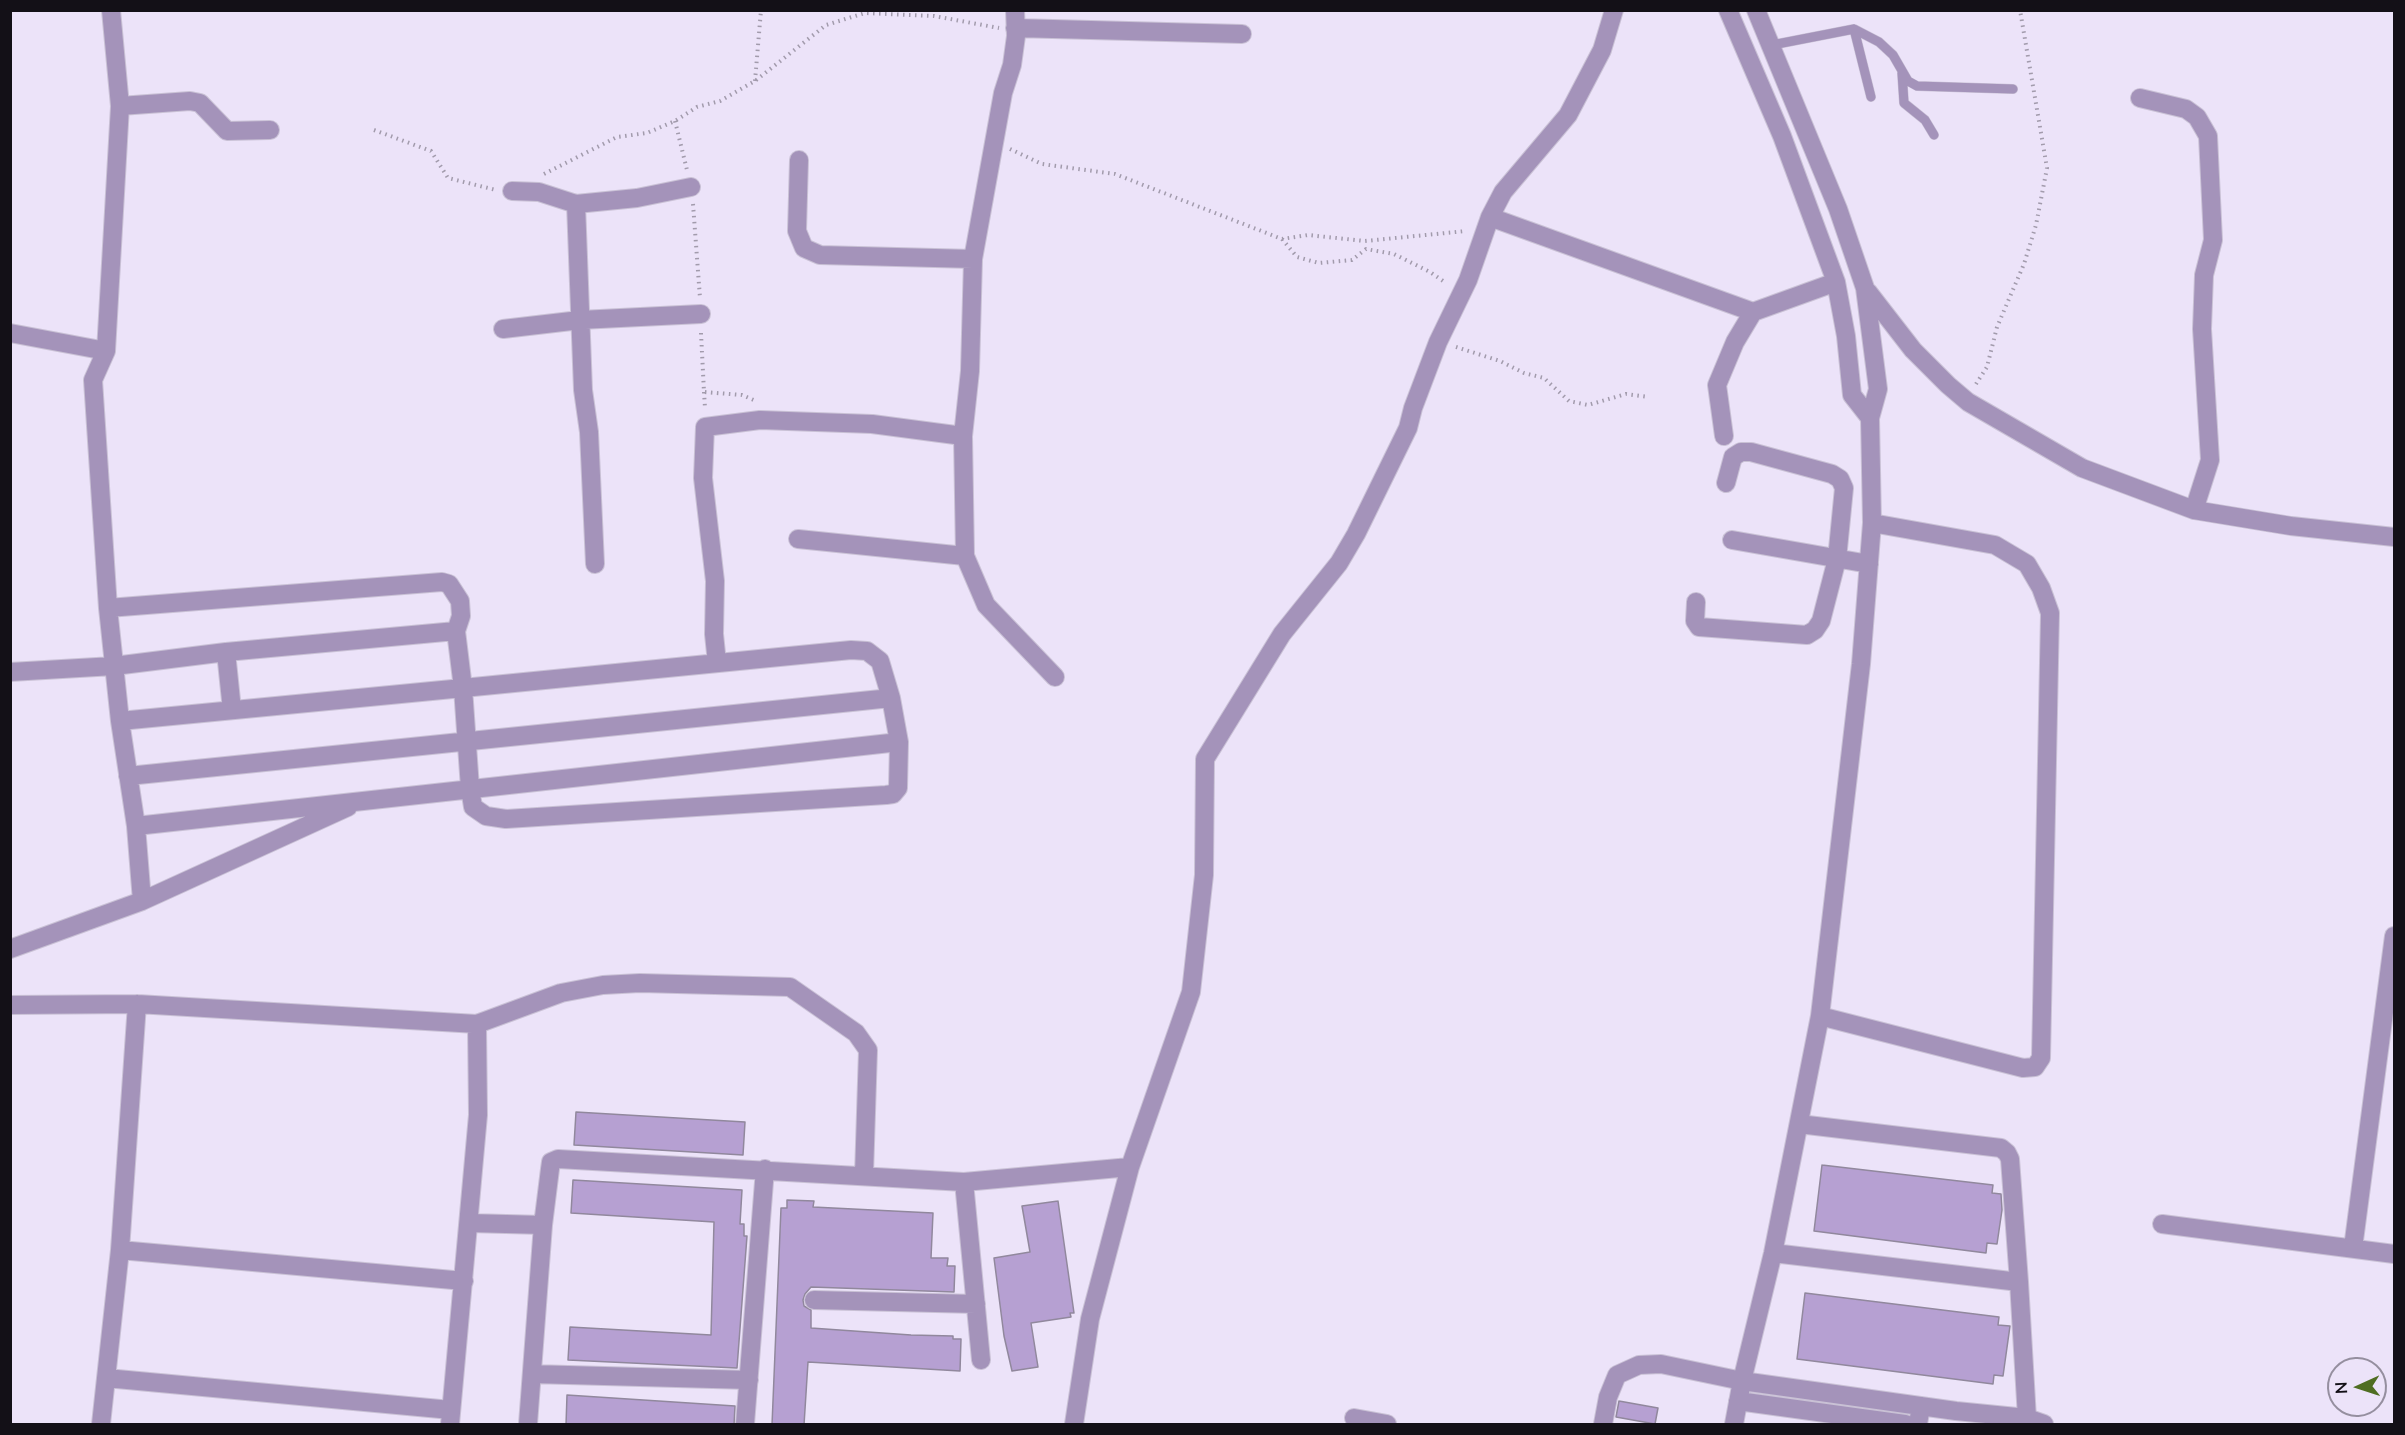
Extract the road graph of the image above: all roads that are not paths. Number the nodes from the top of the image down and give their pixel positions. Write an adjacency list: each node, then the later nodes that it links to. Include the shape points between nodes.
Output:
1 (111, 10): 13 (street)
2 (1614, 10): 20 (street, via 1602,50 1569,116 1503,192)
3 (1728, 10): 22 (street, via 1782,136)
4 (1756, 10): 8 (street)
5 (1015, 25): 7 (street); 21 (street, via 1012,65 1003,93)
6 (1854, 29): 8 (lane); 9 (lane, via 1879,42 1893,55); 11 (lane)
7 (1242, 34)
8 (1772, 45): 23 (street, via 1838,209)
9 (1902, 73): 10 (lane, via 1917,86); 15 (lane, via 1904,103)
10 (2013, 89)
11 (1871, 97)
12 (2140, 98): 34 (street, via 2186,109 2197,117 2208,136 2213,240 2204,275 2202,329 2210,460)
13 (120, 106): 14 (street, via 190,101 200,103 227,131); 29 (street)
14 (270, 130)
15 (1934, 135)
16 (800, 160): 21 (street, via 797,231 804,248 820,255)
17 (691, 187): 19 (street)
18 (512, 191): 19 (street, via 539,192)
19 (576, 204): 26 (street)
20 (1488, 224): 24 (street); 69 (street, via 1468,280 1438,342 1408,428 1356,534 1339,563 1282,634 1205,759 1204,875 1191,992)
21 (973, 259): 31 (street, via 970,371)
22 (1836, 282): 24 (street); 30 (street, via 1852,395)
23 (1865, 288): 30 (street, via 1878,389); 34 (street, via 1913,350 1968,402 2082,468)
24 (1753, 312): 32 (street, via 1717,385)
25 (701, 314): 26 (street)
26 (580, 320): 27 (street); 41 (street)
27 (503, 329)
28 (10, 333): 29 (street)
29 (106, 351): 44 (street, via 93,380)
30 (1870, 418): 35 (street)
31 (963, 436): 39 (street); 47 (street, via 872,424 760,420 705,427 704,478 715,581)
32 (1724, 436)
33 (1726, 483): 40 (street, via 1733,457 1741,452 1840,479 1844,488)
34 (2194, 510): 36 (street)
35 (1872, 523): 42 (street); 66 (street, via 1995,545 2027,564 2050,613 2041,1058 2035,1067 2024,1068)
36 (2394, 537)
37 (798, 539): 39 (street)
38 (1732, 540): 40 (street)
39 (964, 556): 50 (street, via 986,605)
40 (1837, 559): 42 (street); 43 (street, via 1821,621 1807,635 1699,627 1695,621)
41 (595, 564)
42 (1869, 564): 66 (street)
43 (1696, 602)
44 (108, 608): 45 (street, via 442,582 449,584 460,601); 48 (street)
45 (456, 631): 46 (street); 51 (street)
46 (225, 651): 48 (street); 53 (street)
47 (717, 663): 51 (street); 52 (street, via 867,651 880,661)
48 (114, 666): 49 (street); 54 (street)
49 (10, 672)
50 (1055, 677)
51 (463, 688): 53 (street); 55 (street)
52 (891, 698): 55 (street); 56 (street)
53 (232, 710): 54 (street)
54 (120, 721): 57 (street)
55 (466, 742): 57 (street); 58 (street)
56 (899, 742): 58 (street); 58 (street, via 898,788 886,795 506,819 486,816 473,807)
57 (128, 776): 60 (street)
58 (470, 788): 59 (street)
59 (363, 800): 60 (street); 61 (street)
60 (135, 826): 61 (street)
61 (142, 901): 63 (street)
62 (2394, 936): 76 (street)
63 (10, 949)
64 (137, 1004): 65 (street); 67 (street); 77 (street)
65 (10, 1005)
66 (1820, 1016): 68 (street)
67 (477, 1023): 71 (street, via 561,993 603,986 640,983 789,987 856,1033 868,1050); 73 (street, via 478,1115)
68 (1799, 1124): 78 (street); 81 (street, via 2001,1148 2010,1159)
69 (1130, 1167): 72 (street); 97 (street, via 1090,1319)
70 (765, 1169): 71 (street); 75 (street, via 558,1159 551,1162); 87 (street)
71 (864, 1175): 72 (street)
72 (964, 1182): 83 (street)
73 (469, 1223): 75 (street); 80 (street)
74 (2162, 1224): 76 (street)
75 (543, 1226): 85 (street)
76 (2353, 1248): 79 (street)
77 (120, 1250): 80 (street); 86 (street)
78 (1773, 1253): 81 (street); 88 (street)
79 (2394, 1254)
80 (464, 1281): 91 (street)
81 (2019, 1282): 93 (street)
82 (814, 1300): 83 (street)
83 (976, 1304): 84 (street)
84 (981, 1360)
85 (532, 1374): 87 (street); 95 (street)
86 (106, 1378): 91 (street); 94 (street)
87 (749, 1380): 96 (street)
88 (1742, 1380): 89 (street); 90 (street); 99 (street, via 1660,1364 1639,1365 1617,1375)
89 (1738, 1401): 100 (street); 101 (street)
90 (1921, 1406): 93 (street); 102 (street)
91 (451, 1417)
92 (1354, 1418): 98 (street)
93 (2035, 1421)
94 (101, 1425)
95 (528, 1425)
96 (745, 1425)
97 (1074, 1425)
98 (1387, 1425)
99 (1603, 1425)
100 (1734, 1425)
101 (1905, 1425)
102 (1918, 1425)

